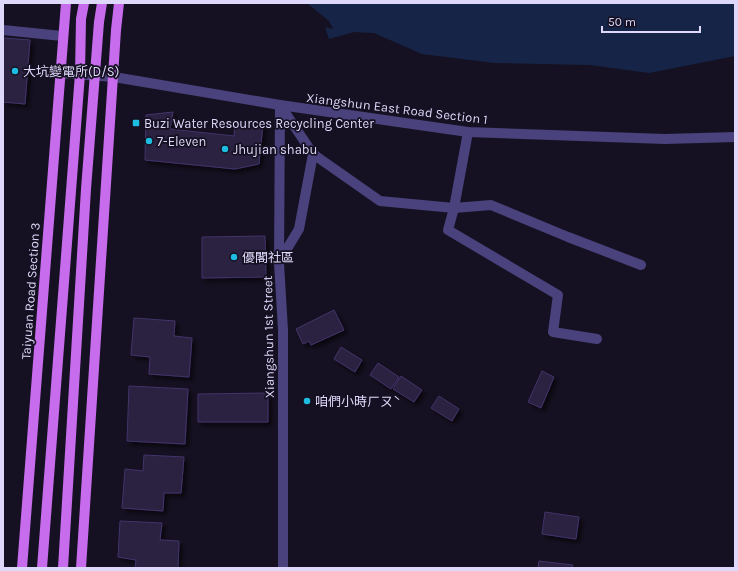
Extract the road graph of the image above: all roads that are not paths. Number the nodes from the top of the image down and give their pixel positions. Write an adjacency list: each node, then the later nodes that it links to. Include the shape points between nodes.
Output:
1 (66, 3): 6 (main road, Taiyuan Road Section 3)
2 (84, 3): 8 (main road, via 81,19)
3 (102, 3): 9 (main road)
4 (119, 3): 10 (main road)
5 (3, 30): 6 (street)
6 (62, 36): 7 (main road, Taiyuan Road Section 3)
7 (59, 73): 8 (street, Xiangshun East Road Section 1); 19 (main road, Taiyuan Road Section 3)
8 (80, 74): 9 (street, Xiangshun East Road Section 1); 20 (main road)
9 (95, 76): 10 (street, Xiangshun East Road Section 1); 21 (main road)
10 (114, 77): 11 (street, Xiangshun East Road Section 1); 22 (main road)
11 (280, 105): 12 (street, Xiangshun East Road Section 1); 14 (street); 16 (street, Xiangshun 1st Street)
12 (468, 132): 13 (street, Xiangshun East Road Section 1, via 665,139); 15 (street)
13 (735, 137)
14 (313, 154): 15 (street, via 380,201); 16 (street, via 299,229)
15 (454, 208): 17 (street, via 491,205); 18 (street, via 448,230 558,295 553,332)
16 (279, 262): 23 (street, Xiangshun 1st Street, via 283,330)
17 (641, 265)
18 (597, 339)
19 (22, 568)
20 (42, 568)
21 (62, 568)
22 (81, 568)
23 (283, 568)

